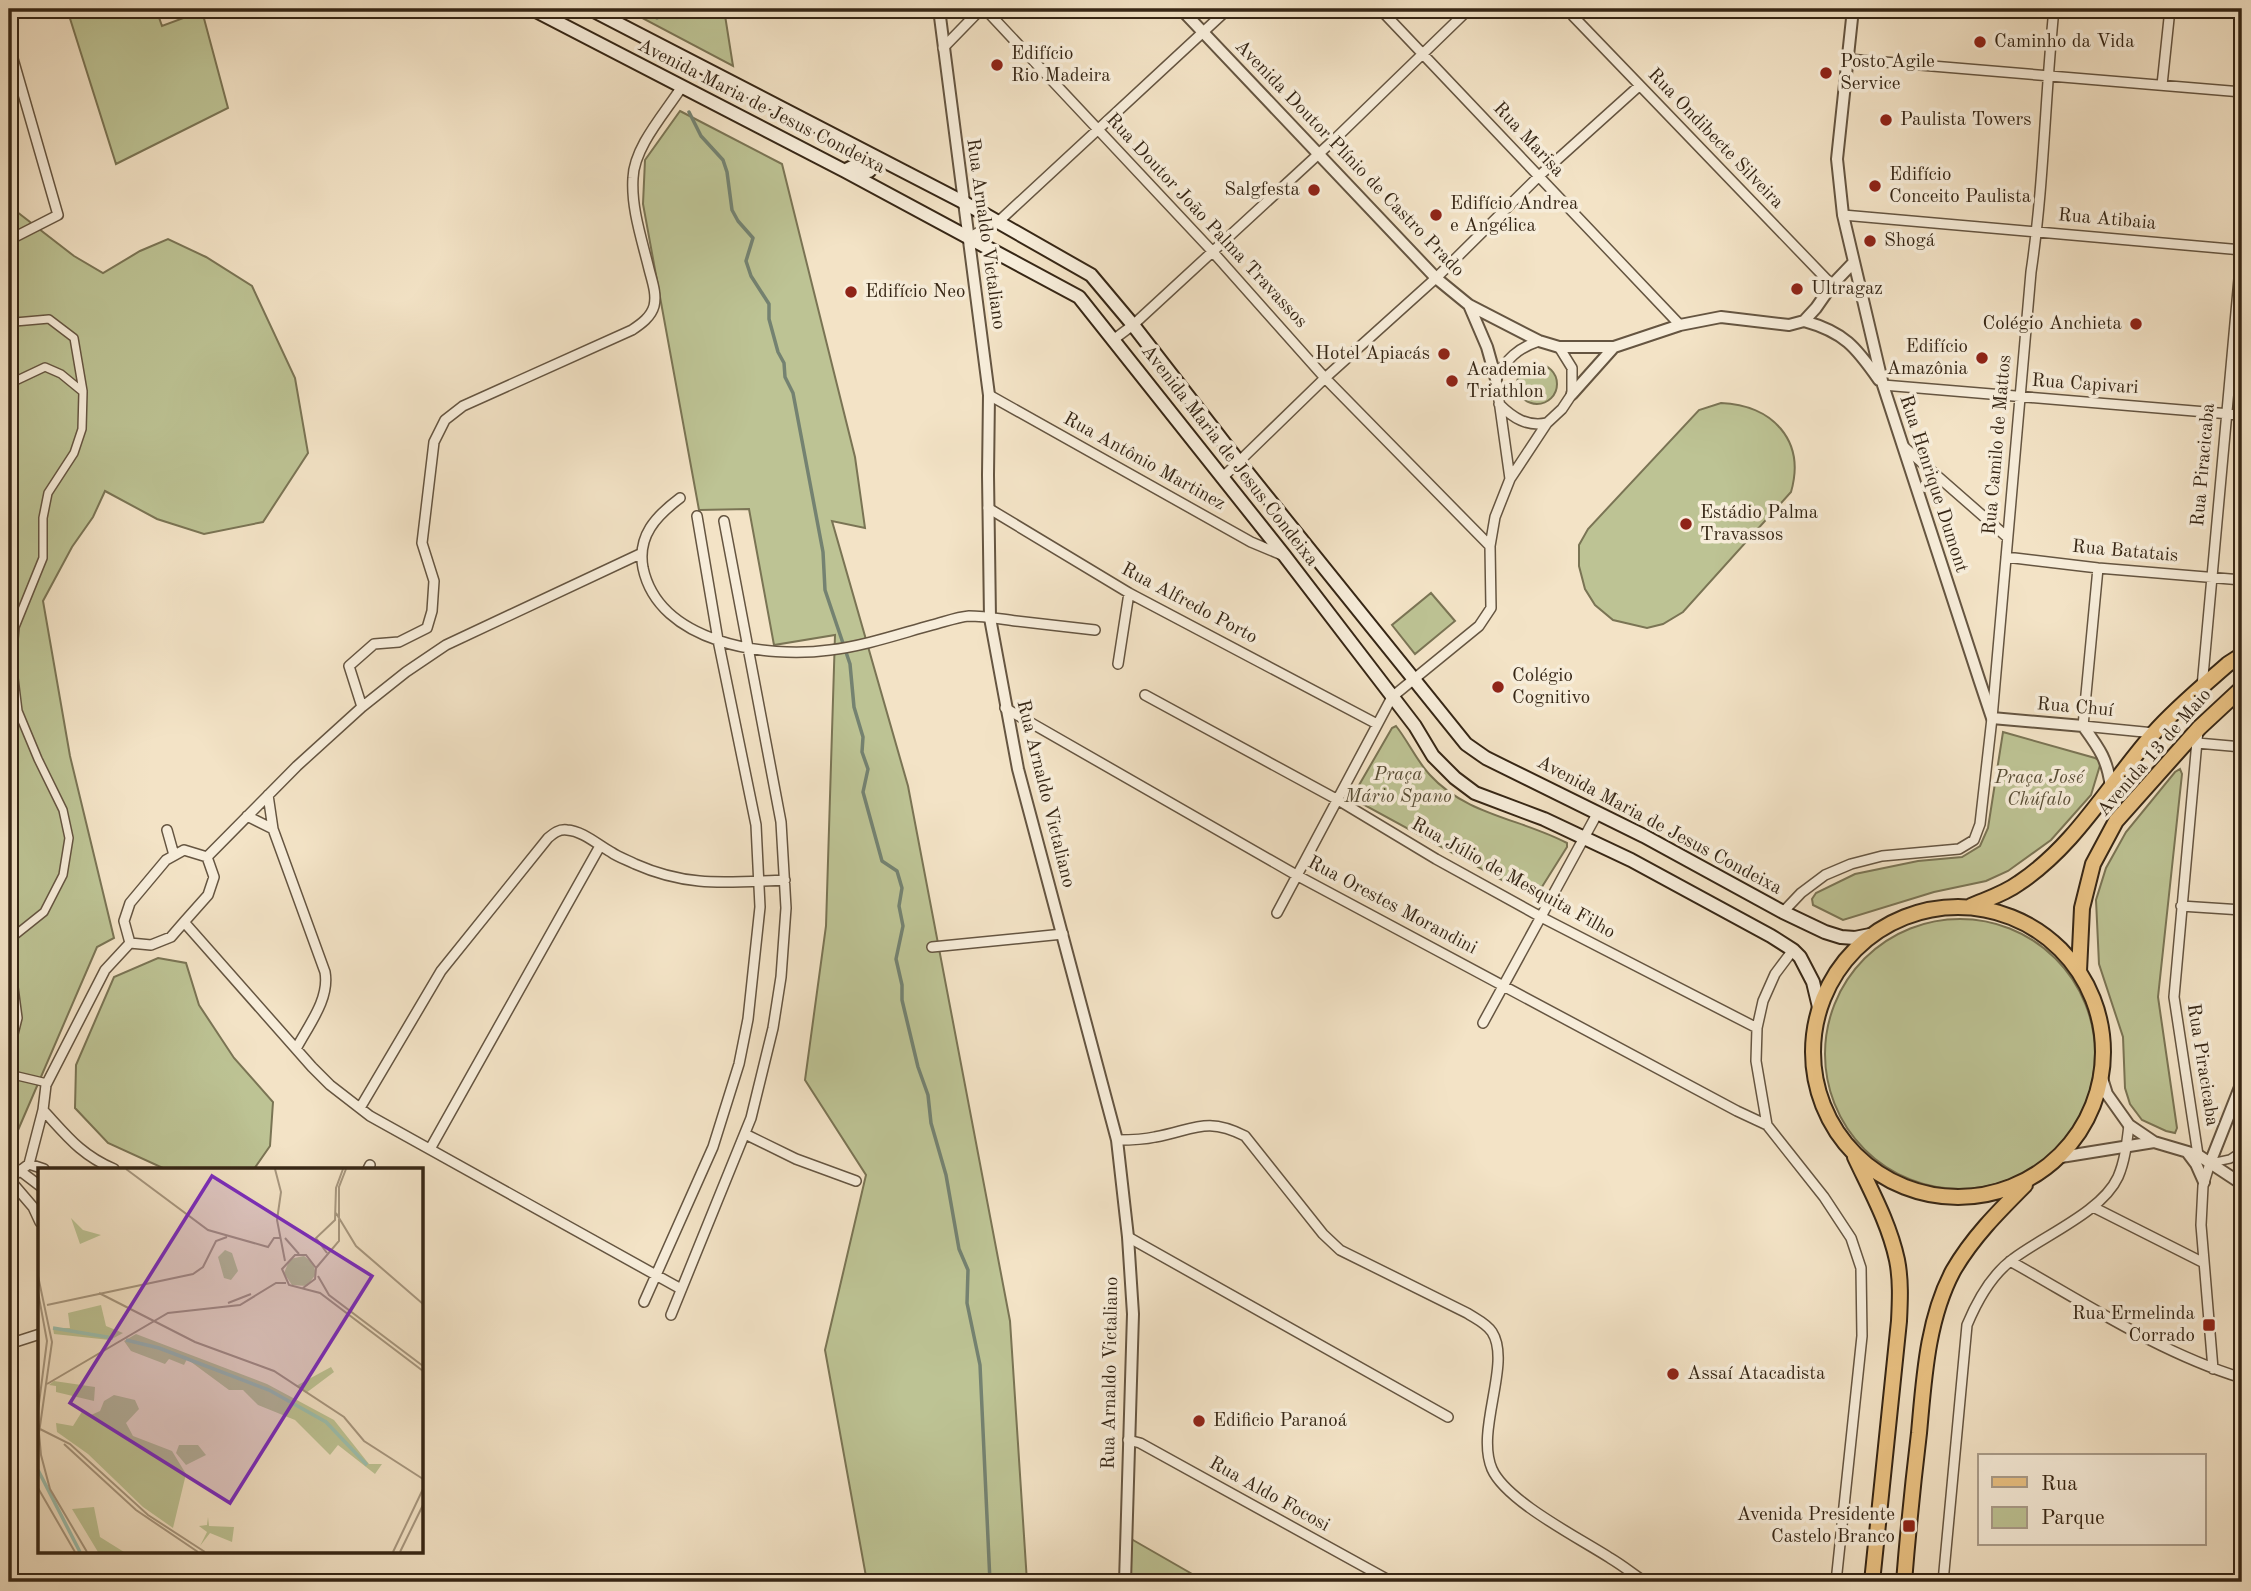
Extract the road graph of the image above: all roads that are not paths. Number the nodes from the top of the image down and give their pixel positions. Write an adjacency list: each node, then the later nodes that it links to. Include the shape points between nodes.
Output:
1 (532, 9): 21 (main road, Avenida Maria de Jesus Condeixa)
2 (590, 9): 23 (main road, Avenida Maria de Jesus Condeixa)
3 (939, 9): 15 (street, Rua Arnaldo Victaliano)
4 (983, 9): 15 (street); 24 (street, Rua Doutor João Palma Travassos)
5 (1181, 9): 13 (street, Avenida Doutor Plínio de Castro Prado)
6 (1228, 9): 13 (street)
7 (1380, 9): 16 (street, Rua Marisa)
8 (1469, 9): 16 (street)
9 (1853, 9): 17 (street, Rua Henrique Dumont)
10 (2054, 9): 18 (street, Rua Camilo de Mattos)
11 (2170, 9): 19 (street)
12 (1573, 16): 20 (street, Rua Ondibecte Silveira)
13 (1204, 33): 24 (street); 26 (street, Avenida Doutor Plínio de Castro Prado)
14 (9, 45): 35 (street, via 58,215)
15 (943, 48): 30 (street, Rua Arnaldo Victaliano)
16 (1423, 54): 26 (street); 29 (street, Rua Marisa)
17 (1848, 59): 18 (street); 31 (street, Rua Henrique Dumont, via 1837,159)
18 (2047, 76): 19 (street); 33 (street, Rua Camilo de Mattos)
19 (2162, 85): 22 (street)
20 (1639, 86): 29 (street); 40 (street, Rua Ondibecte Silveira)
21 (681, 88): 25 (main road, Avenida Maria de Jesus Condeixa); 90 (street, via 645,140 633,178 654,308 632,330 463,407 445,420 433,442 422,543 434,581 432,611 426,628 399,642 374,644 349,666)
22 (2242, 92)
23 (782, 110): 25 (main road); 27 (main road, Avenida Maria de Jesus Condeixa)
24 (1097, 129): 32 (street); 37 (street, Rua Doutor João Palma Travassos)
25 (769, 132): 28 (main road, Avenida Maria de Jesus Condeixa)
26 (1318, 155): 37 (street); 39 (street, Avenida Doutor Plínio de Castro Prado)
27 (873, 156): 28 (main road, via 875,164 869,171 852,167); 30 (main road, Avenida Maria de Jesus Condeixa)
28 (845, 171): 34 (main road, Avenida Maria de Jesus Condeixa)
29 (1539, 176): 39 (street); 45 (street, Rua Marisa)
30 (962, 202): 32 (main road, Avenida Maria de Jesus Condeixa); 34 (street, Rua Arnaldo Victaliano)
31 (1843, 215): 33 (street, Rua Atibaia); 38 (street, Rua Henrique Dumont)
32 (998, 222): 34 (street); 44 (main road, Avenida Maria de Jesus Condeixa, via 1091,275)
33 (2037, 231): 36 (street, Rua Atibaia); 57 (street, Rua Camilo de Mattos)
34 (968, 238): 46 (main road, Avenida Maria de Jesus Condeixa, via 1079,297); 56 (street, Rua Arnaldo Victaliano)
35 (9, 240)
36 (2242, 249): 59 (street, Rua Piracicaba)
37 (1212, 251): 44 (street); 50 (street, Rua Doutor João Palma Travassos)
38 (1853, 262): 40 (street); 53 (street, Rua Henrique Dumont)
39 (1436, 278): 41 (street, Avenida Doutor Plínio de Castro Prado); 50 (street)
40 (1832, 285): 42 (street)
41 (1469, 304): 47 (street, Avenida Doutor Plínio de Castro Prado); 51 (street)
42 (1804, 321): 45 (street, Avenida Doutor Plínio de Castro Prado, via 1789,325 1721,317); 53 (street, Avenida Doutor Plínio de Castro Prado, via 1828,327 1859,351)
43 (9, 324): 54 (street, via 49,319 74,338)
44 (1133, 325): 46 (street); 63 (main road, Avenida Maria de Jesus Condeixa)
45 (1679, 325): 49 (street, Avenida Doutor Plínio de Castro Prado)
46 (1113, 340): 64 (main road, Avenida Maria de Jesus Condeixa)
47 (1539, 341): 48 (street, Avenida Doutor Plínio de Castro Prado); 51 (street, via 1512,355)
48 (1559, 346): 49 (street, Avenida Doutor Plínio de Castro Prado); 55 (street, via 1572,368)
49 (1614, 347): 55 (street)
50 (1325, 377): 63 (street); 71 (street, Rua Doutor João Palma Travassos)
51 (1496, 379): 58 (street)
52 (9, 384): 54 (street, via 45,367)
53 (1882, 385): 57 (street, Rua Capivari); 62 (street, Rua Henrique Dumont)
54 (83, 392): 122 (street, via 82,429 74,453 48,494 43,558 15,627 12,662 18,711 63,810 69,838 63,874 44,912)
55 (1572, 394): 61 (street)
56 (989, 395): 67 (street, Rua Arnaldo Victaliano); 73 (street, Rua Antônio Martinez, via 1251,542)
57 (2021, 398): 59 (street, Rua Capivari); 70 (street, Rua Camilo de Mattos)
58 (1499, 404): 61 (street, via 1526,423); 65 (street)
59 (2226, 413): 60 (street, Rua Capivari); 76 (street, Rua Piracicaba)
60 (2242, 415)
61 (1547, 423): 65 (street)
62 (1901, 444): 70 (street); 92 (street, Rua Henrique Dumont)
63 (1239, 462): 64 (street); 85 (main road, Avenida Maria de Jesus Condeixa)
64 (1222, 478): 73 (main road, Avenida Maria de Jesus Condeixa)
65 (1510, 480): 71 (street, via 1495,517)
66 (680, 498): 72 (street, via 648,530)
67 (988, 508): 78 (street, Rua Alfredo Porto); 79 (street, Rua Arnaldo Victaliano)
68 (697, 516): 81 (street)
69 (724, 521): 82 (street)
70 (2007, 537): 74 (street, Rua Camilo de Mattos)
71 (1490, 547): 85 (street, via 1491,608 1479,626)
72 (640, 554): 81 (street, via 646,582 659,604 686,627); 90 (street, via 446,645)
73 (1284, 555): 89 (main road, Avenida Maria de Jesus Condeixa)
74 (2006, 557): 75 (street, Rua Batatais); 92 (street, Rua Camilo de Mattos)
75 (2098, 568): 76 (street, Rua Batatais); 94 (street)
76 (2212, 576): 77 (street, Rua Batatais); 86 (street, Rua Piracicaba)
77 (2242, 580)
78 (1129, 593): 84 (street); 93 (street, Rua Alfredo Porto)
79 (990, 618): 80 (street); 82 (street, via 967,616 829,650); 91 (street, Rua Arnaldo Victaliano)
80 (1095, 630)
81 (718, 640): 82 (street); 112 (street, via 756,825)
82 (747, 649): 111 (street, via 781,822)
83 (2242, 655): 86 (main road, Avenida 13 de Maio)
84 (1118, 664)
85 (1413, 681): 89 (street); 102 (main road, Avenida Maria de Jesus Condeixa, via 1466,744)
86 (2202, 687): 96 (main road, Avenida 13 de Maio)
87 (2242, 688): 95 (main road, Avenida 13 de Maio)
88 (1145, 695): 101 (street, Rua Júlio de Mesquita Filho)
89 (1392, 697): 93 (street); 106 (main road, Avenida Maria de Jesus Condeixa, via 1433,755 1475,793)
90 (362, 707): 100 (street)
91 (1005, 708): 110 (street, Rua Orestes Morandini); 120 (street, Rua Arnaldo Victaliano)
92 (1992, 718): 94 (street, Rua Chuí); 116 (street, Rua Camilo de Mattos, via 1980,824 1974,840 1959,849 1882,856 1851,864 1825,875)
93 (1377, 724): 101 (street)
94 (2083, 726): 96 (street, Rua Chuí); 99 (street, via 2104,755)
95 (2199, 728): 97 (street, Rua Piracicaba); 126 (main road, Avenida 13 de Maio, via 2116,821 2093,864 2082,908)
96 (2154, 733): 99 (main road, Avenida 13 de Maio)
97 (2197, 743): 98 (street); 114 (street, Rua Piracicaba)
98 (2242, 747)
99 (2111, 788): 113 (main road, Avenida 13 de Maio, via 2039,868 1997,896)
100 (268, 795): 103 (street); 104 (street)
101 (1338, 800): 110 (street); 118 (street, Rua Júlio de Mesquita Filho)
102 (1597, 814): 106 (street); 116 (main road, Avenida Maria de Jesus Condeixa)
103 (247, 816): 104 (street); 109 (street)
104 (273, 829): 132 (street, via 327,983)
105 (167, 830): 108 (street)
106 (1586, 838): 118 (street); 125 (main road, Avenida Maria de Jesus Condeixa)
107 (600, 846): 112 (street, via 682,880); 138 (street, via 568,830 548,838 441,971); 146 (street)
108 (174, 855): 109 (street, via 184,850); 123 (street, via 130,904 124,921)
109 (207, 857): 119 (street, via 214,877 208,895)
110 (1298, 876): 117 (street); 128 (street, Rua Orestes Morandini)
111 (785, 880): 112 (street); 142 (street, via 781,977 762,1076)
112 (759, 881): 168 (street, via 754,971 739,1065 713,1147)
113 (1969, 906): 121 (main road, via 1934,907 1900,917); 126 (main road, via 2001,912 2032,926 2058,946)
114 (2181, 906): 115 (street); 150 (street, Rua Piracicaba, via 2174,997)
115 (2242, 910)
116 (1783, 912): 121 (main road, Avenida Maria de Jesus Condeixa, via 1841,937)
117 (1278, 913)
118 (1541, 917): 128 (street); 131 (street, Rua Júlio de Mesquita Filho)
119 (184, 922): 123 (street, via 171,937 151,945); 132 (street)
120 (1063, 934): 124 (street); 143 (street, Rua Arnaldo Victaliano)
121 (1870, 935): 129 (main road, via 1843,963)
122 (11, 939): 127 (street)
123 (130, 943): 137 (street, via 106,970)
124 (932, 947)
125 (1793, 950): 129 (main road, Avenida Maria de Jesus Condeixa, via 1813,982); 131 (street, via 1775,974)
126 (2079, 971): 135 (main road, via 2094,998 2102,1028)
127 (11, 980): 133 (street, via 18,1018)
128 (1502, 986): 130 (street); 140 (street, Rua Orestes Morandini)
129 (1819, 1007): 149 (main road, via 1813,1038 1816,1079 1834,1128)
130 (1483, 1023)
131 (1757, 1028): 140 (street, via 1756,1061)
132 (296, 1049): 138 (street, via 330,1086)
133 (9, 1054)
134 (9, 1074): 137 (street)
135 (2101, 1075): 141 (street, via 2107,1094); 151 (main road, via 2092,1112)
136 (2242, 1082): 152 (street)
137 (47, 1083): 139 (street)
138 (360, 1108): 146 (street)
139 (43, 1110): 153 (street); 155 (street, via 81,1152)
140 (1767, 1125): 181 (street, via 1851,1238 1861,1268 1862,1335)
141 (2129, 1125): 144 (street); 145 (street)
142 (745, 1134): 158 (street); 169 (street)
143 (1116, 1140): 165 (street, Rua Arnaldo Victaliano); 180 (street, via 1213,1124 1237,1131 1260,1152 1340,1250 1486,1325 1497,1345 1487,1452 1492,1469 1504,1486 1532,1509)
144 (2154, 1142): 145 (street); 147 (street)
145 (2127, 1147): 151 (street); 163 (street, via 2118,1177)
146 (430, 1149): 168 (street)
147 (2185, 1150): 150 (street); 159 (street)
148 (2242, 1151): 152 (street)
149 (1853, 1153): 161 (main road, via 1889,1180 1932,1195 1977,1197); 182 (main road, via 1892,1240 1900,1292)
150 (2198, 1156): 152 (street)
151 (2060, 1157): 161 (main road)
152 (2210, 1163): 159 (street); 162 (street)
153 (29, 1164): 154 (street); 156 (street)
154 (41, 1168)
155 (112, 1168)
156 (19, 1170): 157 (street); 160 (street)
157 (9, 1179): 164 (street)
158 (856, 1181)
159 (2204, 1182): 167 (street)
160 (38, 1184)
161 (2025, 1184): 183 (main road, via 1975,1236 1939,1307 1925,1368)
162 (2242, 1184)
163 (2094, 1207): 166 (street); 167 (street)
164 (38, 1218)
165 (1128, 1237): 176 (street); 177 (street, Rua Arnaldo Victaliano, via 1133,1314)
166 (2010, 1261): 174 (street); 184 (street, via 1989,1285 1967,1325)
167 (2204, 1263): 174 (street)
168 (656, 1275): 169 (street); 170 (street)
169 (681, 1289): 171 (street)
170 (644, 1302)
171 (671, 1315)
172 (38, 1335): 173 (street)
173 (9, 1344)
174 (2213, 1369): 175 (street)
175 (2242, 1378)
176 (1448, 1417)
177 (1128, 1440): 178 (street, Rua Arnaldo Victaliano); 179 (street, Rua Aldo Focosi)
178 (1125, 1582)
179 (1392, 1582)
180 (1645, 1582)
181 (1836, 1582)
182 (1872, 1582)
183 (1904, 1582)
184 (1943, 1582)

